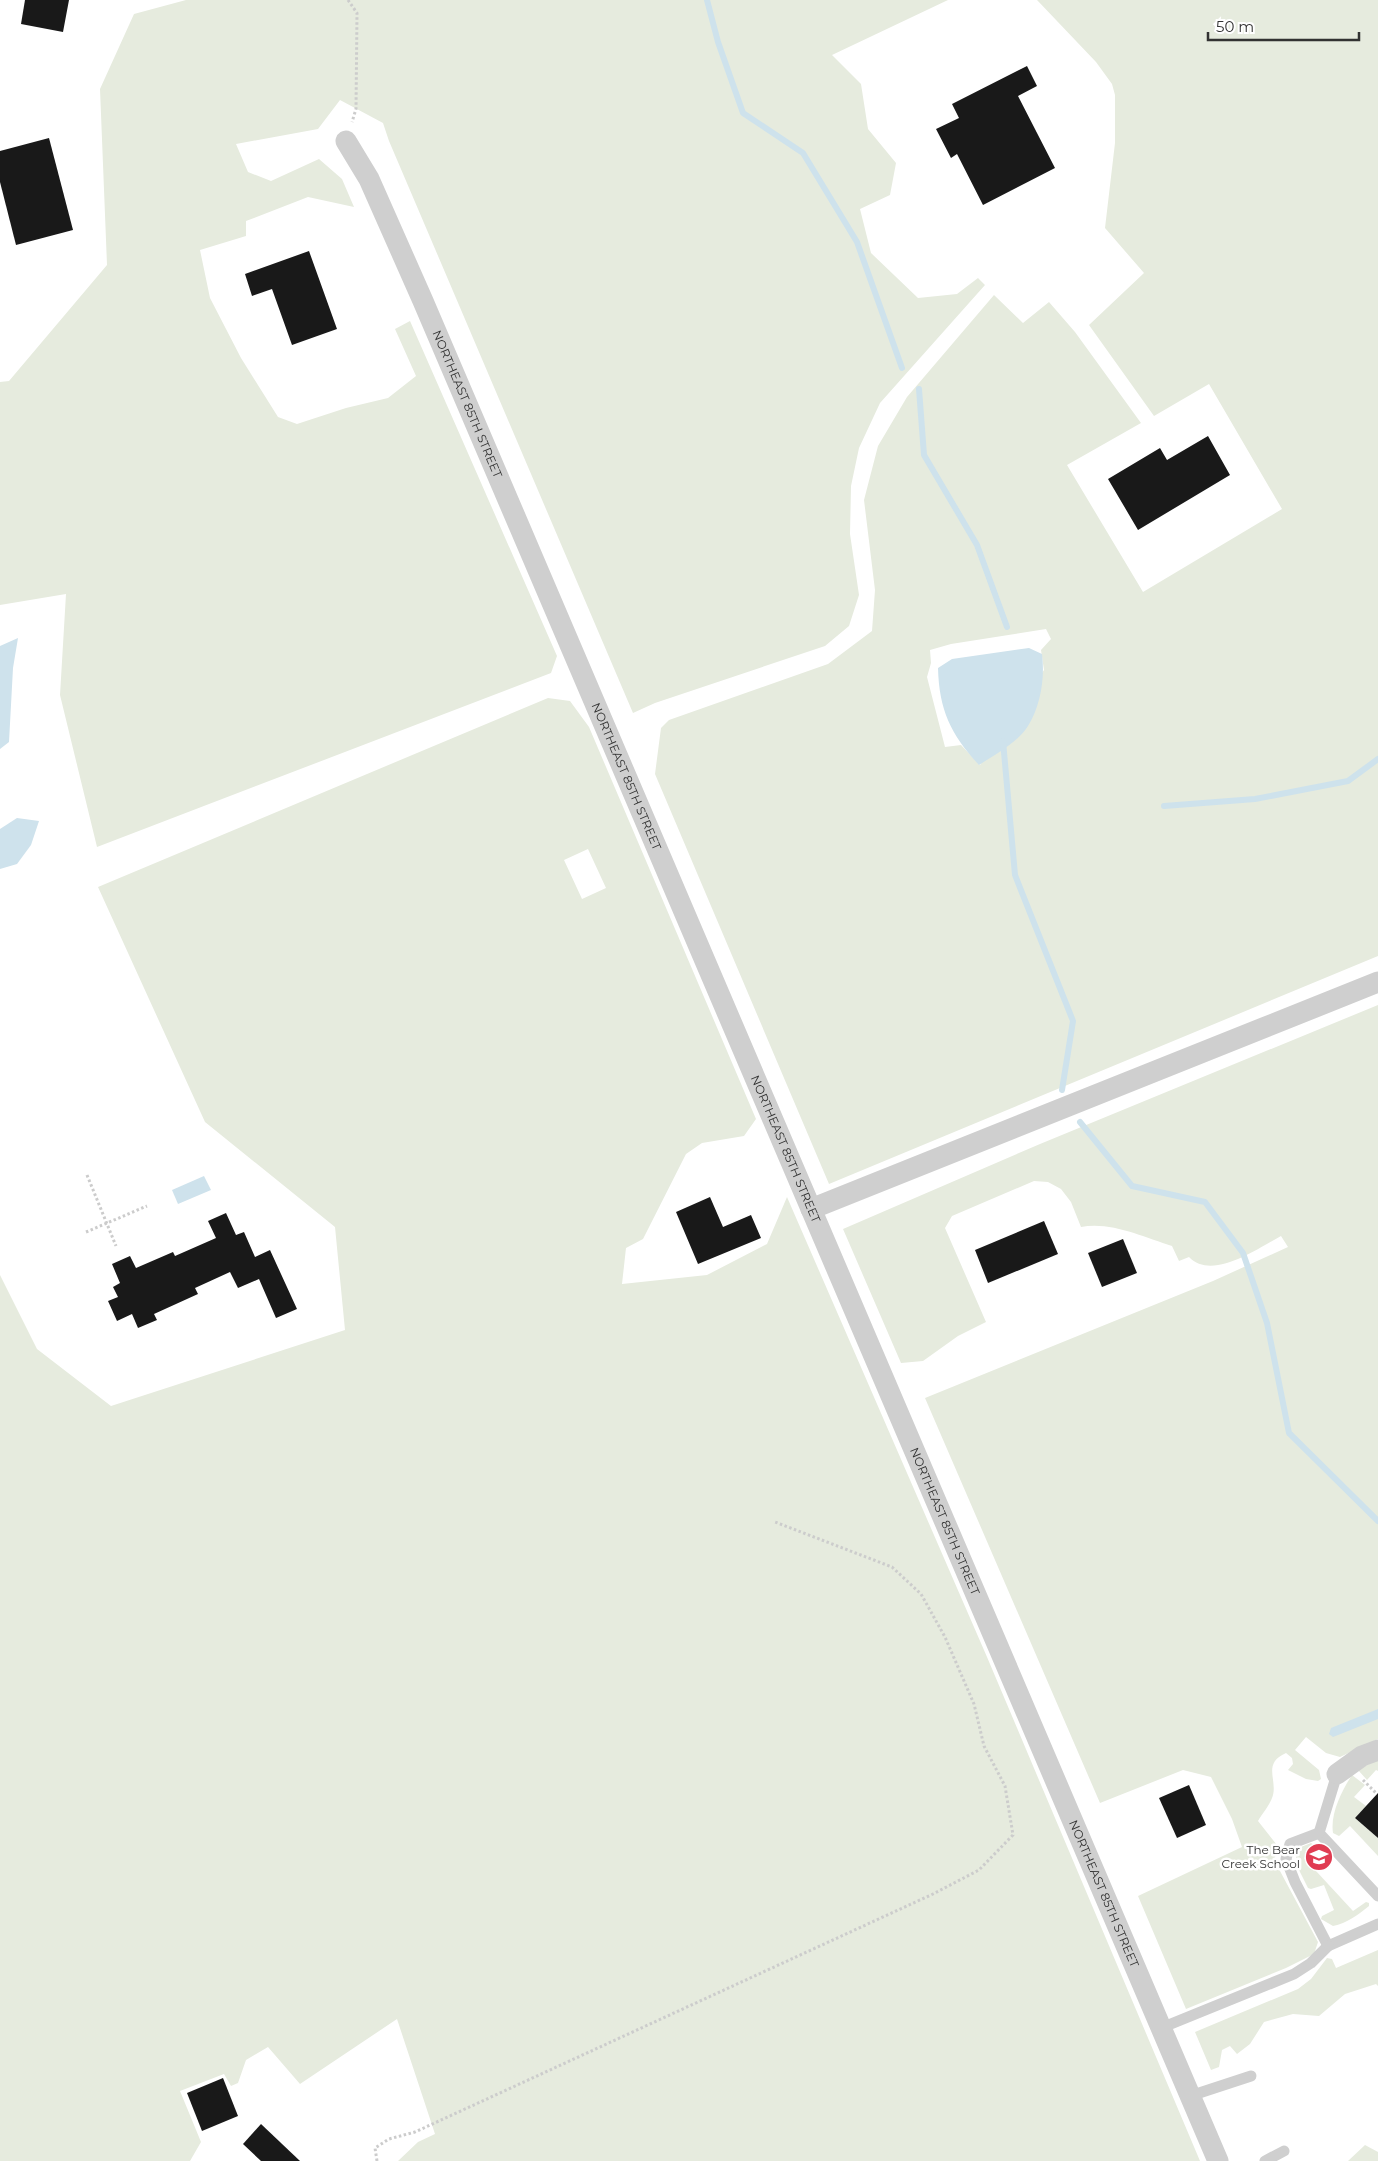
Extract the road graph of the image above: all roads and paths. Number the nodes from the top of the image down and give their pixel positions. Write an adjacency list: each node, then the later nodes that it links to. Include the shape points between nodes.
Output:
1 (348, 0): 2 (path, via 357,14 356,109)
2 (346, 141): 6 (street, NORTHEAST 85TH STREET, via 369,179)
3 (1378, 982): 6 (street)
4 (87, 1174): 7 (path)
5 (147, 1206): 7 (path)
6 (811, 1209): 17 (street, NORTHEAST 85TH STREET)
7 (107, 1223): 8 (path); 9 (path)
8 (86, 1232)
9 (116, 1246)
10 (775, 1522): 21 (path, via 892,1567 921,1594 945,1637 974,1704 984,1746 1004,1786 1013,1835 979,1870 933,1894 415,2132 389,2139 375,2148)
11 (1378, 1750): 12 (street, via 1362,1756)
12 (1337, 1774): 13 (lane)
13 (1319, 1833): 14 (lane); 16 (lane, via 1290,1844 1286,1859)
14 (1378, 1896)
15 (1378, 1924): 16 (lane)
16 (1328, 1946): 17 (lane, via 1294,1974)
17 (1161, 2028): 19 (street, NORTHEAST 85TH STREET)
18 (1251, 2076): 19 (lane)
19 (1190, 2096): 22 (street, NORTHEAST 85TH STREET)
20 (1284, 2151): 23 (lane)
21 (377, 2161)
22 (1218, 2161)
23 (1265, 2161)

